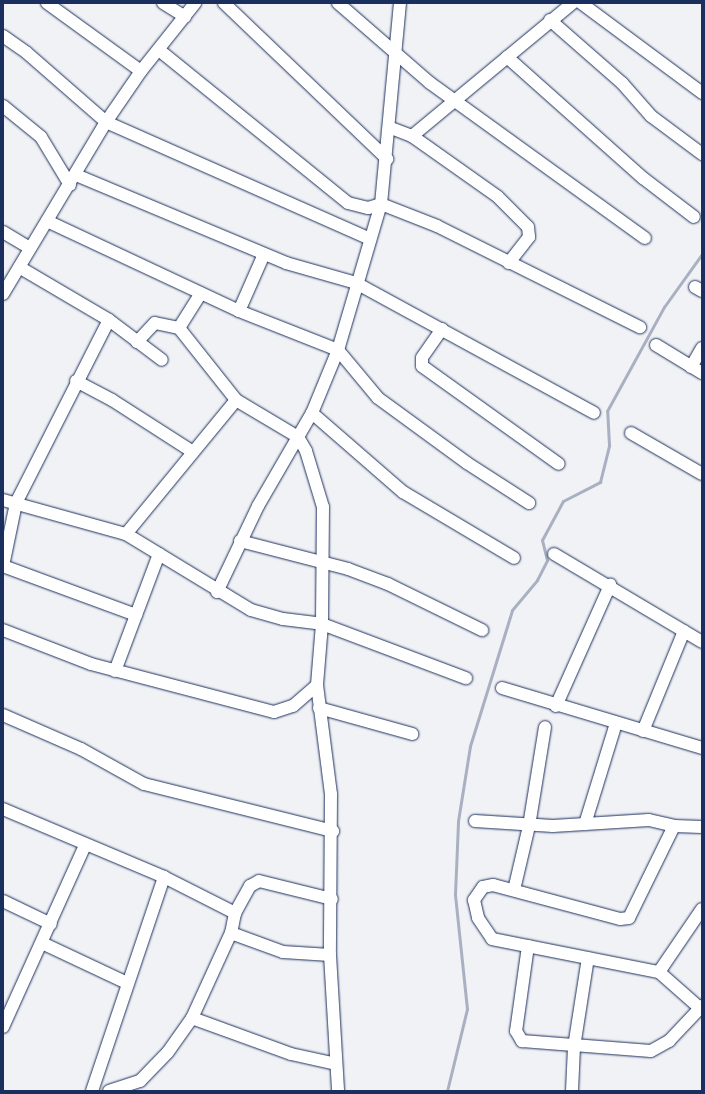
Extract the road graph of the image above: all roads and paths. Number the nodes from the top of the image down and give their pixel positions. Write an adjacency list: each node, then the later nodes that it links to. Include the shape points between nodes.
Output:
1 (47, 3): 15 (street)
2 (162, 3): 9 (street)
3 (195, 3): 9 (street)
4 (224, 3): 23 (street)
5 (338, 3): 13 (street)
6 (400, 3): 13 (street)
7 (572, 3): 10 (street)
8 (581, 3): 16 (street)
9 (185, 17): 12 (street)
10 (550, 20): 14 (street); 22 (street, via 622,83 651,116)
11 (3, 36): 19 (street, via 27,52)
12 (159, 50): 15 (street); 25 (street, via 348,203 368,208)
13 (397, 55): 17 (street); 20 (street)
14 (507, 57): 17 (street); 26 (street, via 643,178)
15 (140, 71): 19 (street)
16 (702, 93)
17 (455, 103): 21 (street); 29 (street, via 482,118)
18 (3, 106): 24 (street, via 46,143)
19 (106, 122): 24 (street); 30 (street)
20 (391, 128): 21 (street); 23 (street)
21 (412, 136): 33 (street, via 498,197 528,228 529,237)
22 (702, 154)
23 (387, 159): 25 (street)
24 (73, 180): 27 (street); 32 (street)
25 (381, 204): 30 (street); 33 (street, via 437,226)
26 (694, 217)
27 (47, 221): 31 (street); 36 (street)
28 (3, 232): 31 (street)
29 (645, 238)
30 (370, 239): 35 (street)
31 (30, 248): 34 (street)
32 (264, 254): 35 (street, via 310,272); 38 (street)
33 (509, 263): 40 (street)
34 (19, 267): 37 (street); 39 (street)
35 (356, 283): 42 (street); 46 (street)
36 (201, 293): 38 (street); 41 (street)
37 (3, 294)
38 (239, 311): 46 (street)
39 (109, 320): 43 (street); 49 (street)
40 (640, 327)
41 (179, 328): 43 (street, via 155,323); 50 (street)
42 (442, 329): 52 (street); 56 (street, via 422,358 422,366)
43 (137, 342): 47 (street)
44 (656, 345): 48 (street)
45 (702, 348): 48 (street)
46 (338, 350): 51 (street); 59 (street, via 378,398 467,464)
47 (162, 360)
48 (697, 370)
49 (76, 381): 55 (street, via 112,400); 60 (street)
50 (236, 400): 54 (street); 55 (street)
51 (312, 413): 54 (street); 65 (street, via 403,492)
52 (594, 413)
53 (631, 433): 57 (street)
54 (298, 437): 62 (street); 66 (street, via 316,476 323,507)
55 (193, 452): 61 (street)
56 (559, 464)
57 (702, 474)
58 (3, 500): 60 (street)
59 (529, 503)
60 (16, 504): 61 (street); 67 (street)
61 (126, 534): 63 (street)
62 (240, 541): 66 (street); 69 (street)
63 (159, 554): 69 (street); 70 (street)
64 (554, 554): 68 (street)
65 (514, 558)
66 (320, 563): 71 (street); 73 (street, via 348,569 388,584)
67 (3, 566): 70 (street)
68 (610, 585): 74 (street); 80 (street)
69 (217, 592): 71 (street, via 267,615)
70 (136, 615): 76 (street)
71 (322, 624): 77 (street); 78 (street)
72 (3, 630): 76 (street)
73 (482, 630)
74 (684, 631): 75 (street); 85 (street)
75 (702, 642)
76 (115, 671): 78 (street, via 274,712 293,706)
77 (466, 678)
78 (317, 685): 81 (street)
79 (502, 688): 80 (street)
80 (556, 706): 83 (street)
81 (319, 708): 86 (street); 94 (street, via 328,761)
82 (3, 715): 94 (street, via 81,749 144,784)
83 (616, 723): 85 (street); 90 (street)
84 (545, 728): 91 (street)
85 (643, 731): 87 (street)
86 (412, 734)
87 (702, 748)
88 (3, 809): 95 (street)
89 (475, 821): 91 (street)
90 (585, 824): 91 (street); 92 (street, via 649,820)
91 (529, 826): 97 (street)
92 (674, 826): 93 (street); 97 (street, via 629,918 620,919)
93 (702, 827)
94 (333, 831): 98 (street)
95 (85, 845): 96 (street); 102 (street)
96 (164, 877): 101 (street); 109 (street)
97 (514, 890): 105 (street, via 483,887 474,900 478,918 492,939)
98 (332, 899): 101 (street, via 259,882 250,886); 106 (street)
99 (3, 901): 102 (street)
100 (702, 909): 108 (street)
101 (236, 913): 103 (street)
102 (50, 924): 104 (street)
103 (231, 933): 106 (street, via 283,952); 112 (street)
104 (42, 943): 109 (street); 111 (street)
105 (528, 946): 107 (street); 114 (street, via 517,1038)
106 (330, 955): 115 (street)
107 (588, 958): 108 (street); 114 (street)
108 (659, 972): 110 (street)
109 (127, 983): 116 (street)
110 (701, 1008): 114 (street, via 669,1041 651,1051)
111 (5, 1014): 113 (street)
112 (192, 1018): 115 (street, via 291,1054); 117 (street, via 143,1078)
113 (3, 1027)
114 (574, 1047): 119 (street)
115 (336, 1064): 118 (street)
116 (92, 1091)
117 (109, 1091)
118 (338, 1091)
119 (572, 1091)

